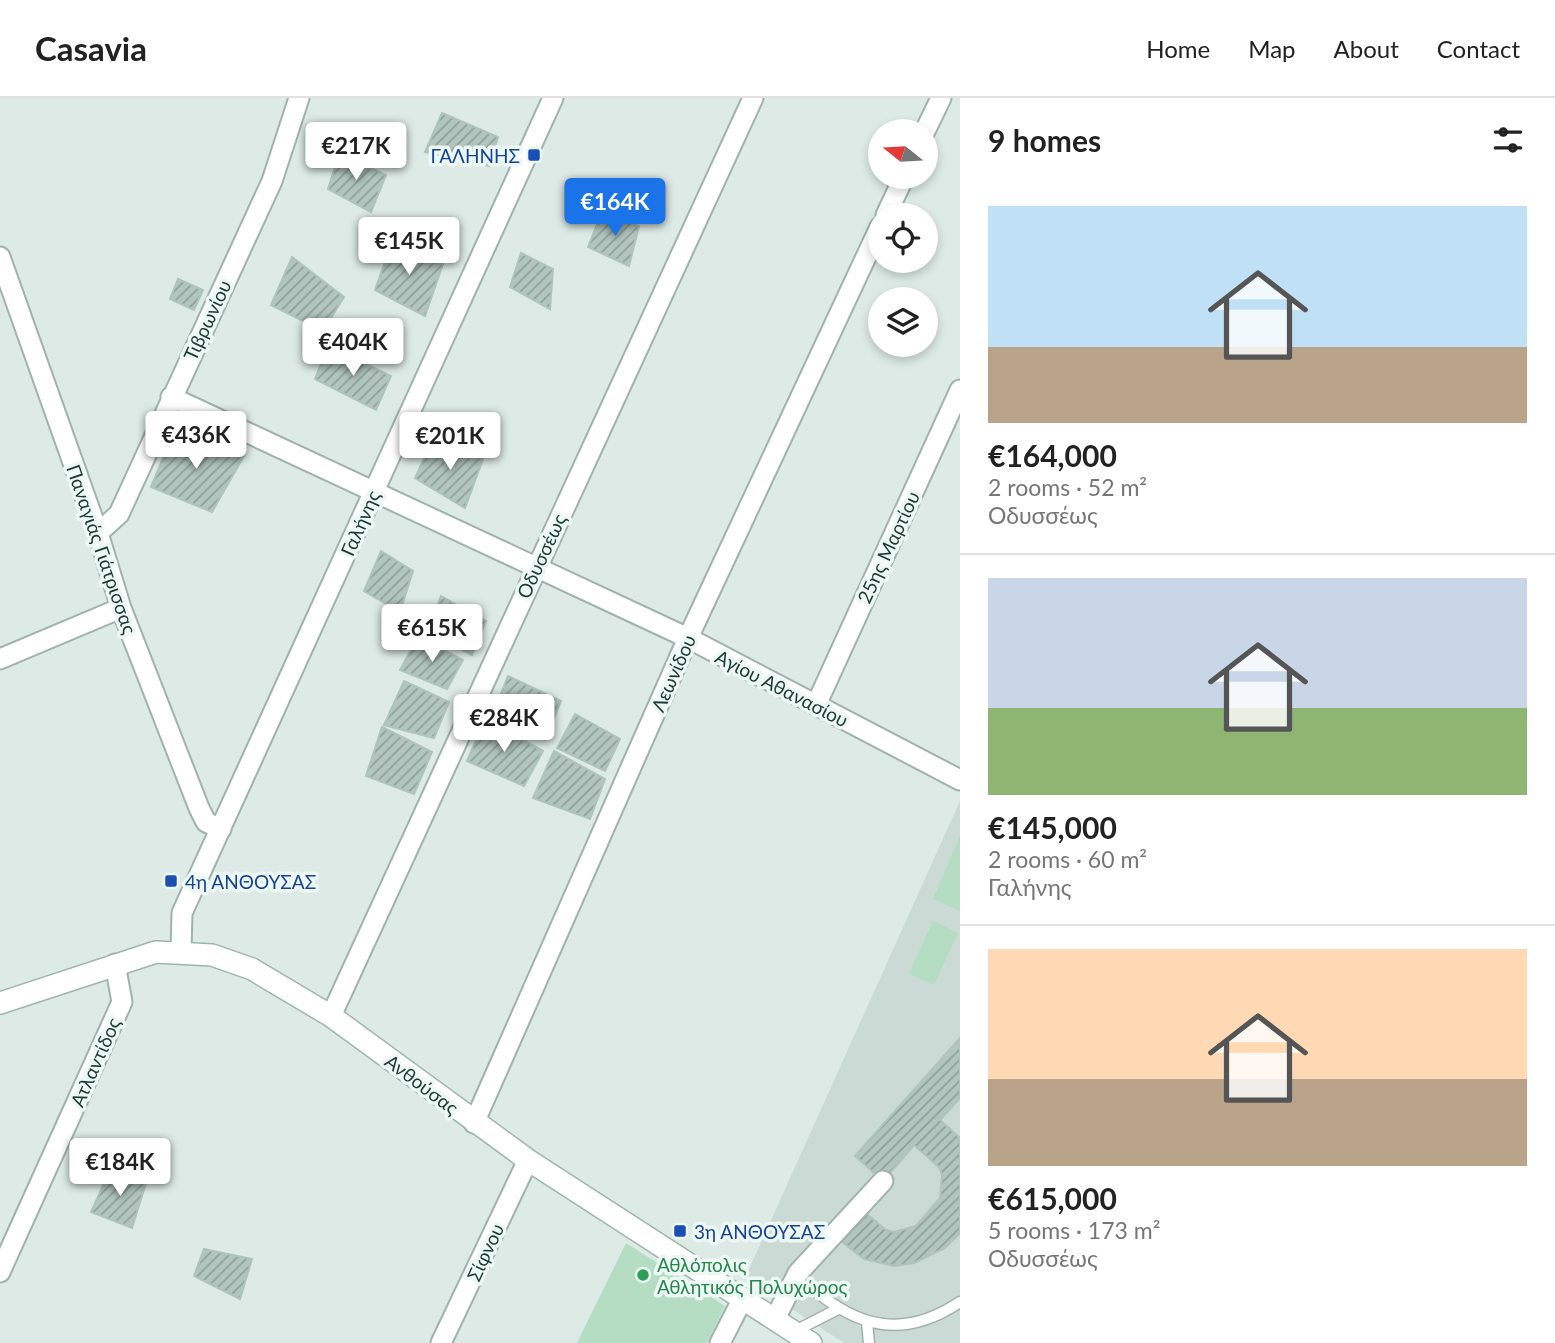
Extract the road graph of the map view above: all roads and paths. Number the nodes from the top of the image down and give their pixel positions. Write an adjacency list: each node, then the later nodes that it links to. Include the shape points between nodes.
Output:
1 (299, 98): 9 (street, Τιβρωνίου, via 272,181)
2 (553, 98): 10 (street, Γαλήνης)
3 (753, 98): 12 (street, Οδυσσέως)
4 (941, 98): 5 (street)
5 (931, 119)
6 (868, 253): 14 (street, Λεωνίδου)
7 (0, 257): 11 (street, Παναγιάς Γιάτρισσας)
8 (960, 390): 16 (street, 25ης Μαρτίου)
9 (171, 397): 10 (street, Αγίου Αθανασίου); 11 (street, Τιβρωνίου, via 119,514)
10 (374, 493): 12 (street, Αγίου Αθανασίου); 18 (street, Γαλήνης)
11 (98, 533): 13 (street, Παναγιάς Γιάτρισσας)
12 (536, 567): 14 (street, Αγίου Αθανασίου); 22 (street, Οδυσσέως)
13 (121, 608): 15 (street); 18 (street, Παναγιάς Γιάτρισσας, via 199,808 206,822)
14 (688, 638): 16 (street, Αγίου Αθανασίου); 23 (street, Λεωνίδου)
15 (0, 659)
16 (816, 705): 17 (street, Αγίου Αθανασίου)
17 (960, 780)
18 (221, 829): 19 (street, Γαλήνης, via 182,913)
19 (181, 951): 20 (street, Ανθούσας, via 156,952); 22 (street, Ανθούσας, via 212,955 252,969)
20 (115, 964): 21 (street, Ανθούσας); 26 (street, Ατλαντίδος, via 122,1002)
21 (0, 1003)
22 (331, 1016): 23 (street, Ανθούσας)
23 (474, 1123): 24 (street, Ανθούσας)
24 (528, 1160): 28 (street, Ανθούσας); 34 (street, Σίφνου)
25 (883, 1181): 31 (street, via 798,1273)
26 (0, 1272)
27 (810, 1286): 30 (lane)
28 (743, 1298): 31 (street, Ανθούσας); 35 (street)
29 (960, 1302): 32 (lane, via 919,1322 899,1326)
30 (838, 1309): 32 (lane); 33 (lane)
31 (775, 1319): 33 (street, Ανθούσας)
32 (867, 1322): 36 (lane)
33 (802, 1337)
34 (442, 1343)
35 (720, 1343)
36 (869, 1343)

